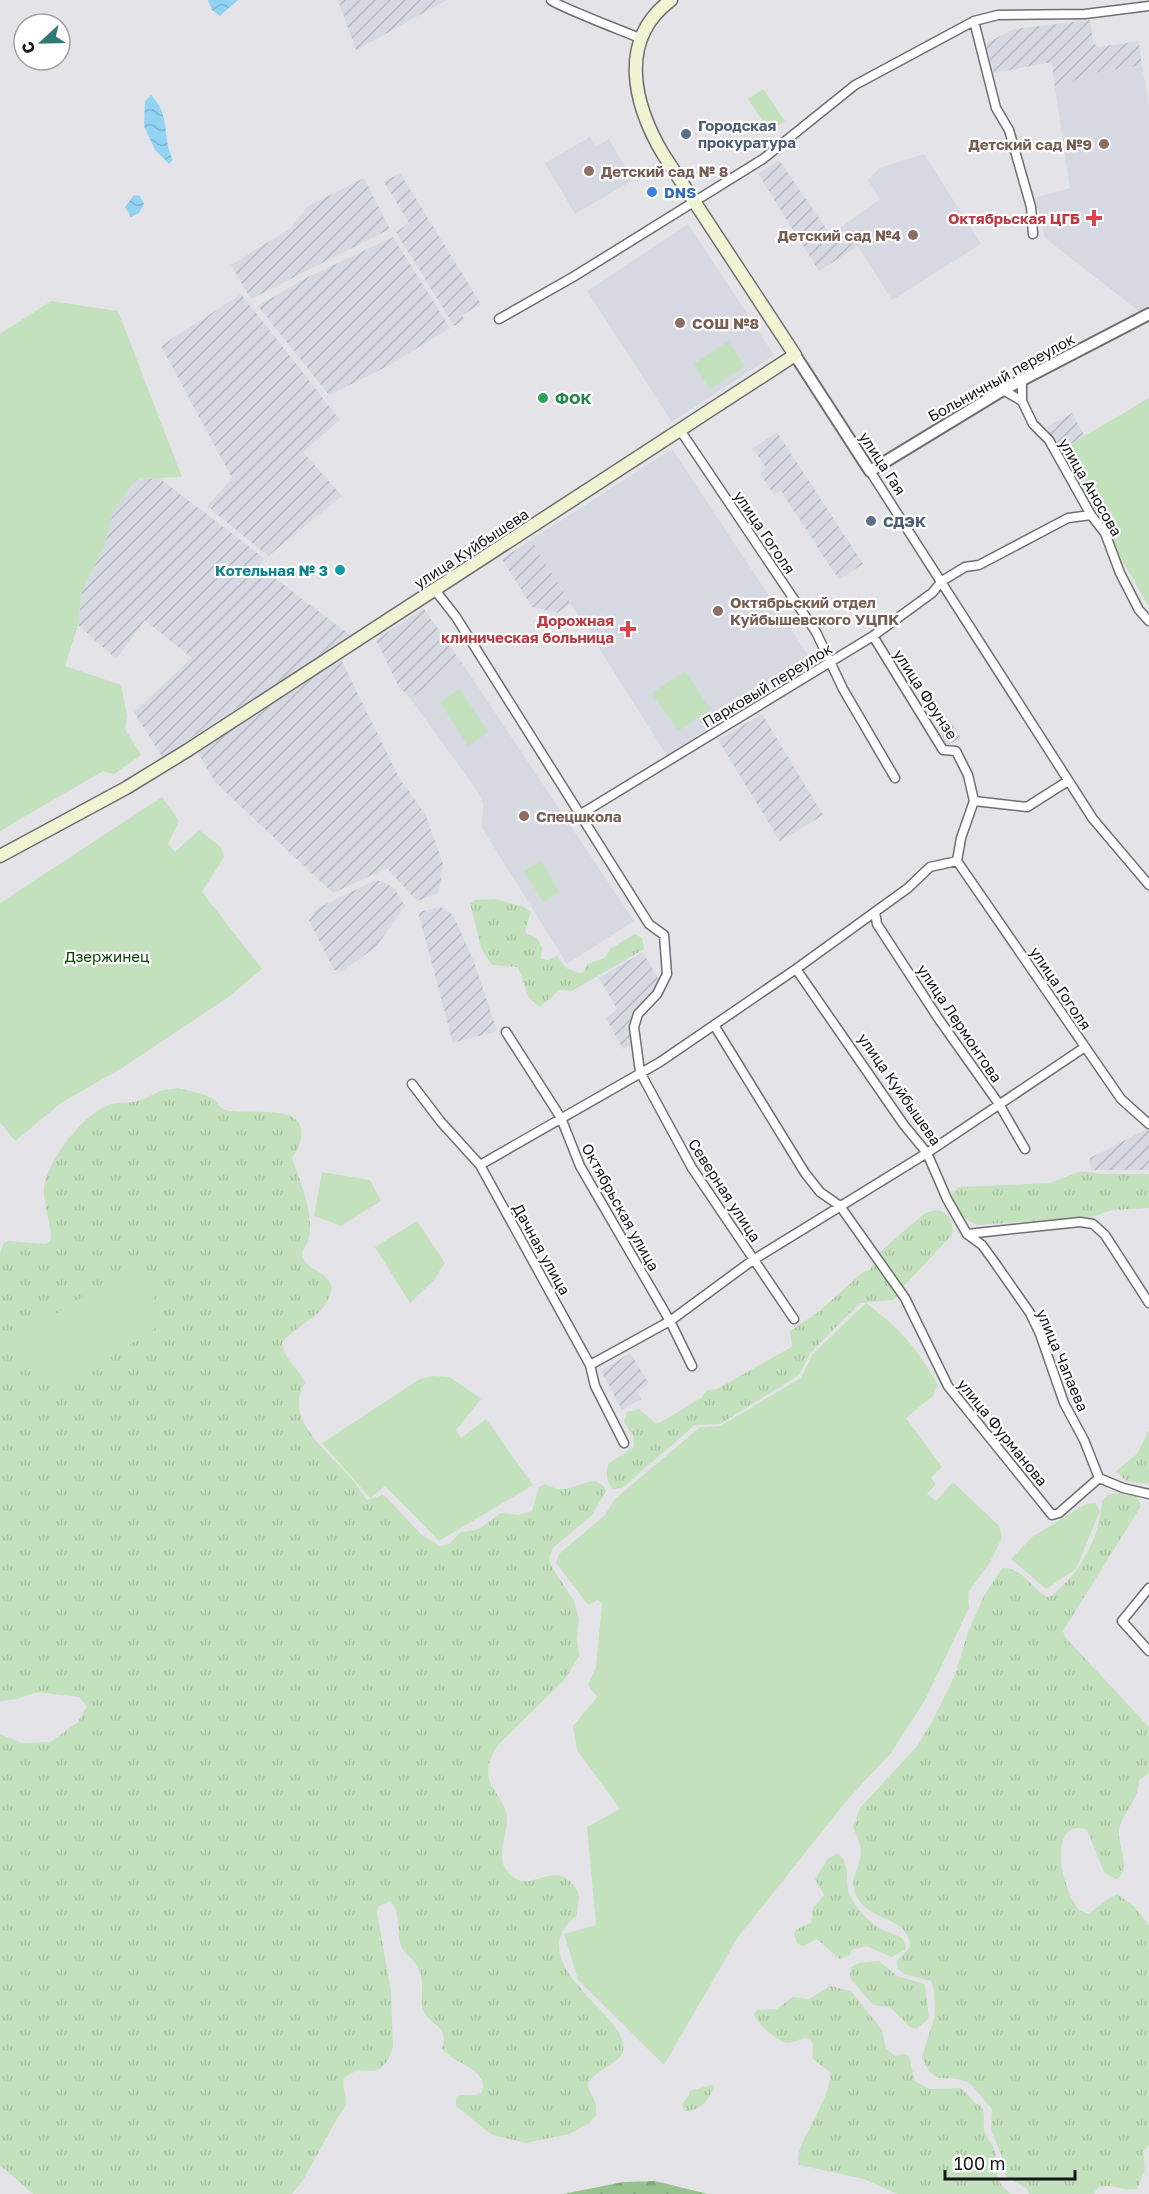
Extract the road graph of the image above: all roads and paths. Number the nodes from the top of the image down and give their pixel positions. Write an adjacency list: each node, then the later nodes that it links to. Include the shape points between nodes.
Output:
1 (551, 0): 5 (street, via 556,6 588,15)
2 (671, 0): 5 (main road, via 652,20)
3 (1149, 6): 4 (street, via 1085,14 998,15)
4 (974, 21): 6 (street, via 855,86 763,159); 7 (street, via 996,108 1009,130 1031,207)
5 (642, 39): 6 (main road, улица Гая, via 635,79 639,102 652,136)
6 (694, 200): 9 (street, via 610,255); 10 (main road, улица Гая)
7 (1033, 234)
8 (1149, 314): 11 (street, Больничный переулок)
9 (499, 319)
10 (795, 355): 14 (main road, улица Куйбышева); 15 (street, улица Гая)
11 (1022, 380): 12 (street, Больничный переулок); 13 (street, улица Аносова)
12 (1004, 390): 13 (street); 15 (street, Больничный переулок)
13 (1022, 401): 16 (street, улица Аносова)
14 (680, 430): 18 (main road, улица Куйбышева); 21 (street, улица Гоголя, via 816,632)
15 (870, 471): 17 (street, улица Гая)
16 (1091, 515): 17 (street, Парковый переулок, via 1068,518); 19 (street, улица Аносова, via 1105,533 1120,573)
17 (942, 581): 20 (street, Парковый переулок, via 932,593); 23 (street, улица Гая)
18 (435, 590): 25 (street); 26 (main road, улица Куйбышева, via 164,765)
19 (1149, 621)
20 (873, 636): 21 (street, Парковый переулок); 24 (street, улица Фрунзе, via 943,750 956,751 961,758)
21 (831, 662): 22 (street, улица Гоголя); 25 (street, Парковый переулок)
22 (895, 778)
23 (1068, 781): 24 (street, via 1028,807); 28 (street, улица Гая)
24 (974, 801): 27 (street)
25 (581, 814): 34 (street, via 649,924 664,935 667,974 657,994 638,1014 634,1027)
26 (0, 856)
27 (957, 861): 29 (street, via 930,867); 33 (street, улица Гоголя)
28 (1149, 885)
29 (875, 912): 30 (street); 36 (street, улица Лермонтова, via 877,924)
30 (796, 969): 31 (street); 40 (street, улица Куйбышева)
31 (714, 1025): 34 (street); 42 (street, улица Фурманова, via 805,1173 820,1192)
32 (506, 1032): 37 (street, Октябрьская улица)
33 (1085, 1047): 36 (street); 38 (street, улица Гоголя, via 1122,1099)
34 (640, 1072): 37 (street); 44 (street, Северная улица, via 692,1168)
35 (412, 1084): 41 (street, Дачная улица)
36 (999, 1104): 39 (street, улица Лермонтова); 40 (street)
37 (561, 1118): 41 (street); 47 (street, Октябрьская улица, via 580,1166)
38 (1149, 1124)
39 (1025, 1149)
40 (927, 1153): 42 (street); 43 (street, улица Куйбышева, via 946,1199)
41 (480, 1165): 48 (street, Дачная улица)
42 (840, 1206): 44 (street); 51 (street, улица Фурманова, via 904,1299 948,1386 1052,1515)
43 (967, 1234): 45 (street, via 1080,1222 1093,1224 1105,1235); 51 (street, улица Чапаева, via 993,1260 1030,1313 1064,1403)
44 (753, 1260): 46 (street, Северная улица); 47 (street)
45 (1149, 1303)
46 (794, 1319)
47 (670, 1321): 48 (street); 49 (street, Октябрьская улица)
48 (590, 1365): 50 (street, Дачная улица, via 595,1386)
49 (692, 1366)
50 (624, 1443)
51 (1099, 1478): 52 (street)
52 (1148, 1495)
53 (1149, 1588): 54 (street, via 1124,1617 1124,1625)
54 (1149, 1651)

